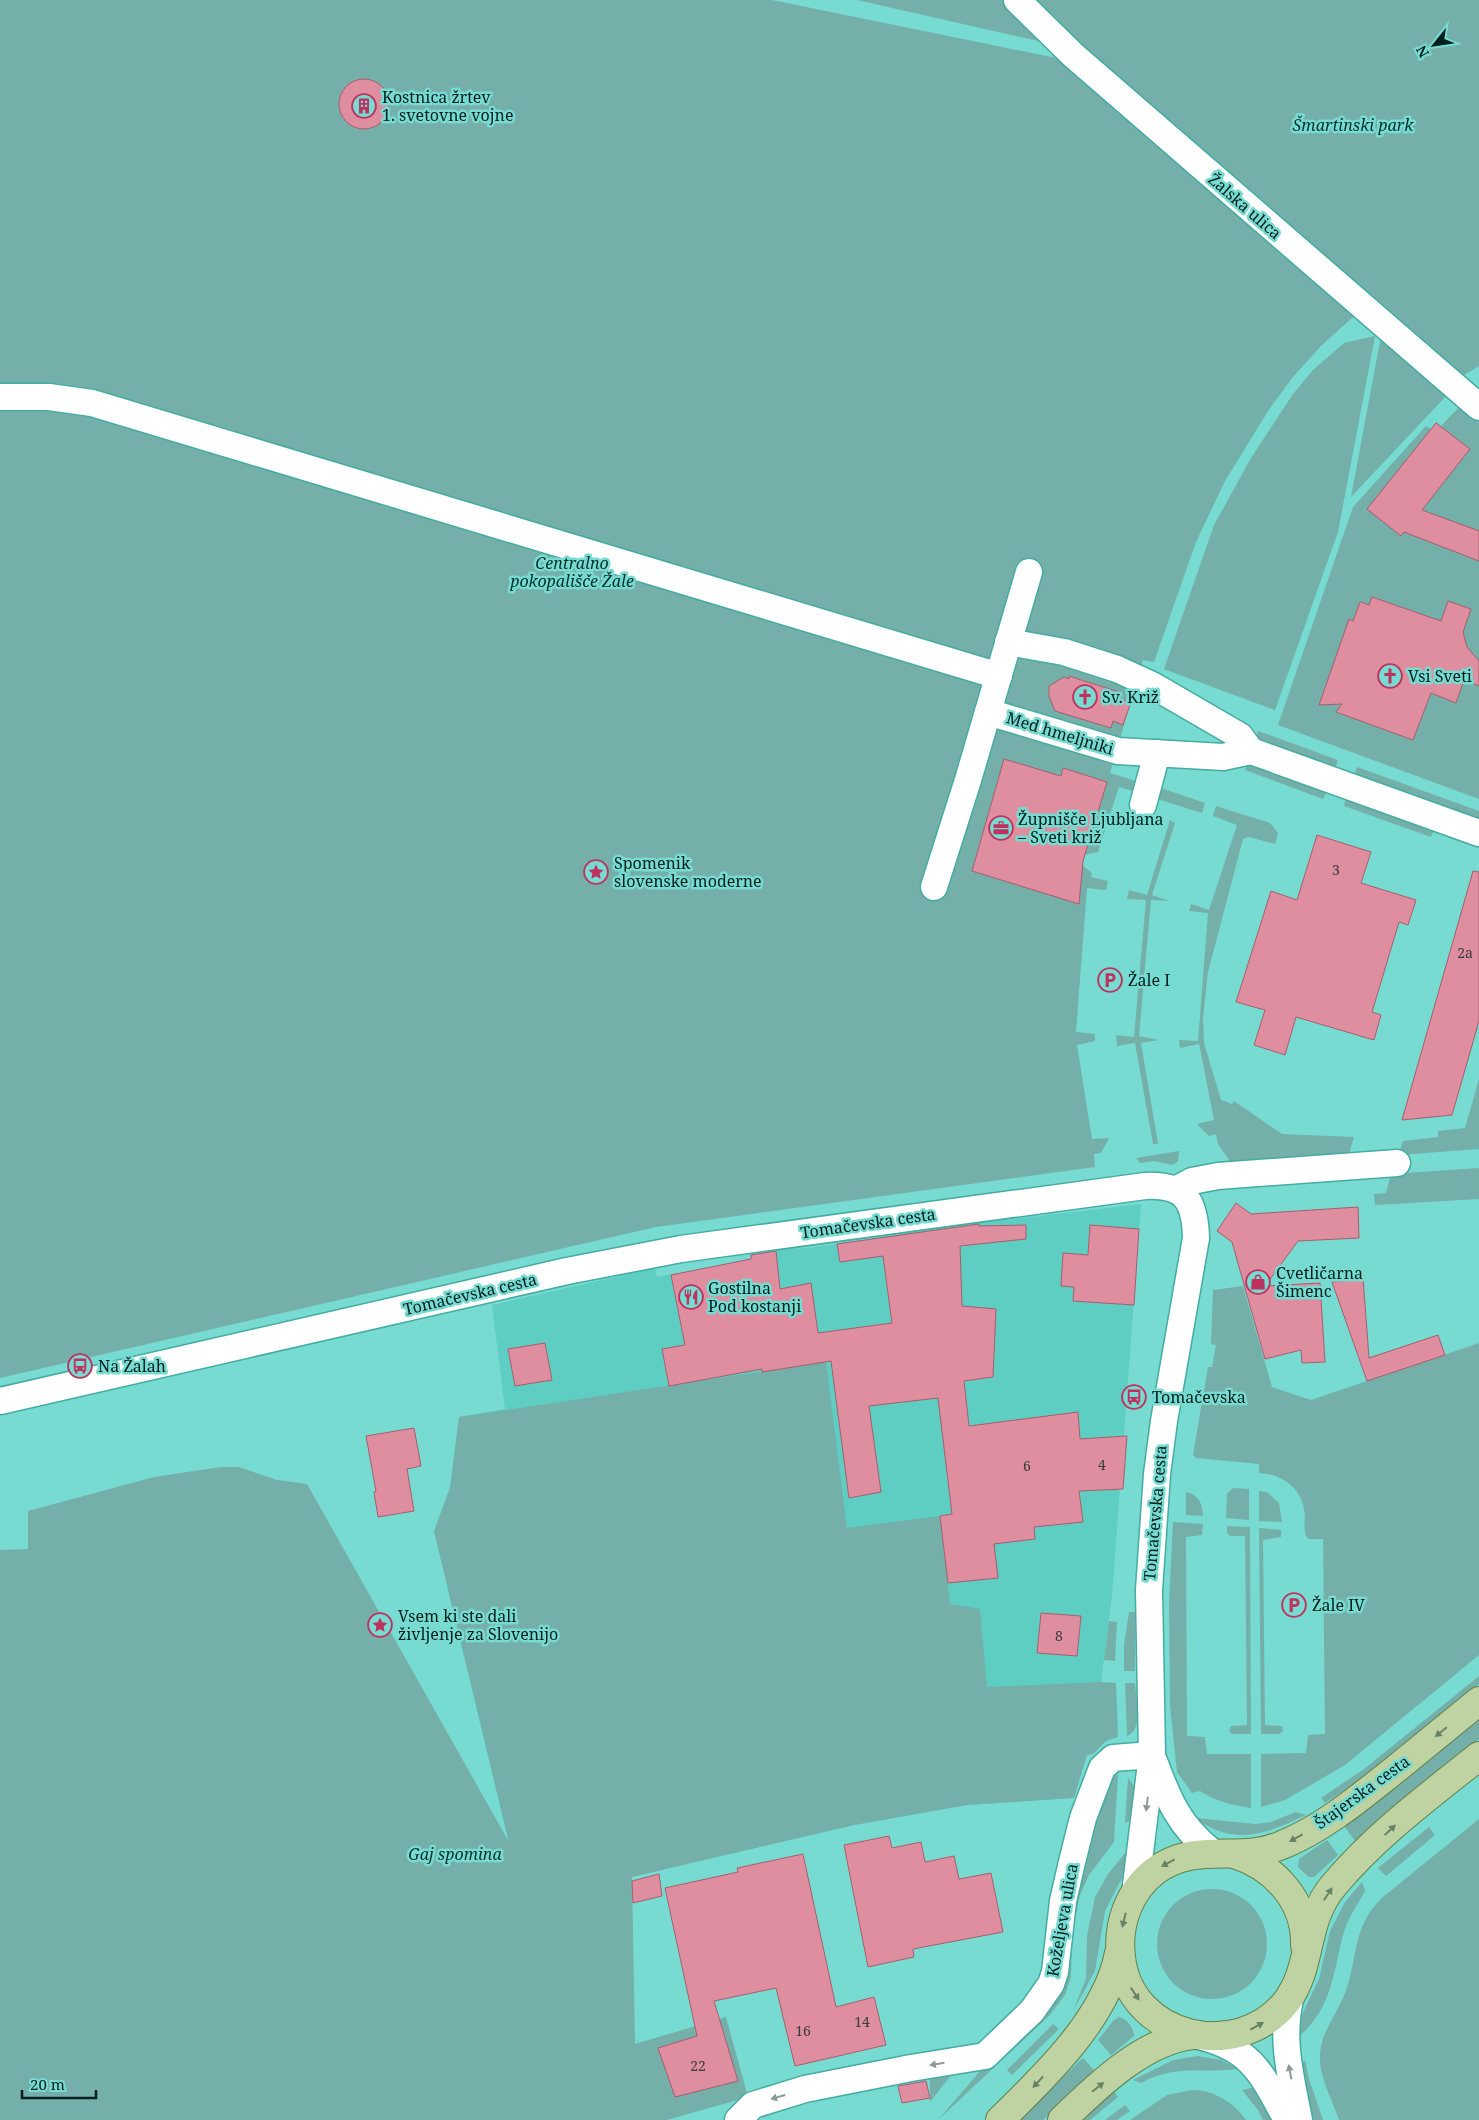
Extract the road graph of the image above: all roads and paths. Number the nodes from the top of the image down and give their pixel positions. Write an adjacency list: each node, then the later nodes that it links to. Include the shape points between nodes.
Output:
1 (1017, 0): 3 (street, Žalska ulica, via 1102,81)
2 (0, 397): 6 (street, via 49,397 92,403)
3 (1479, 408)
4 (1029, 572): 5 (street)
5 (1008, 642): 6 (street); 8 (street, via 1064,652 1117,669 1240,736)
6 (999, 676): 7 (street)
7 (988, 712): 9 (street, Med hmeljniki, via 1118,751); 12 (street)
8 (1251, 751): 9 (street, Med hmeljniki, via 1224,757); 11 (street)
9 (1157, 753): 10 (street)
10 (1143, 805)
11 (1479, 833)
12 (934, 887)
13 (1397, 1163): 14 (street, via 1218,1176 1192,1181)
14 (1177, 1189): 15 (street, Tomačevska cesta, via 1145,1186 681,1249); 17 (street, Tomačevska cesta, via 1192,1209 1196,1238 1164,1421 1154,1506 1149,1590)
15 (0, 1401)
16 (1479, 1701): 19 (main road, Štajerska cesta, one-way to 19, via 1346,1807 1296,1839 1265,1851)
17 (1152, 1755): 19 (street, Tomačevska cesta, via 1173,1809 1186,1828); 20 (street, Tomačevska cesta, one-way to 20); 25 (street, Koželjeva ulica, one-way to 25, via 1113,1758 1102,1768 1085,1810 1072,1862 1051,1984 1032,2011 985,2056 805,2089 758,2102)
18 (1479, 1756): 22 (main road, Štajerska cesta, one-way to 18, via 1316,1913 1334,1886 1400,1820)
19 (1222, 1853): 20 (main road, Štajerska cesta, one-way to 20, via 1182,1856 1148,1877); 22 (main road, Štajerska cesta, via 1260,1864 1291,1895 1302,1921)
20 (1135, 1894): 21 (main road, Štajerska cesta, one-way to 21, via 1123,1918)
21 (1120, 1949): 24 (main road, Štajerska cesta, one-way to 24, via 1127,1982 1141,2004 1160,2021); 26 (main road, Štajerska cesta, one-way to 26, via 1111,1984 1100,2004 1046,2074)
22 (1304, 1956): 23 (main road, Štajerska cesta)
23 (1292, 1992): 24 (main road, Štajerska cesta, one-way to 23, via 1227,2037 1256,2028 1280,2008); 29 (street, one-way to 23, via 1285,2038 1285,2018)
24 (1198, 2036): 27 (main road, Štajerska cesta, one-way to 24, via 1097,2087 1147,2052 1170,2039); 28 (street, via 1236,2048 1247,2057)
25 (738, 2120)
26 (1000, 2120)
27 (1062, 2120)
28 (1287, 2120)
29 (1299, 2120)

